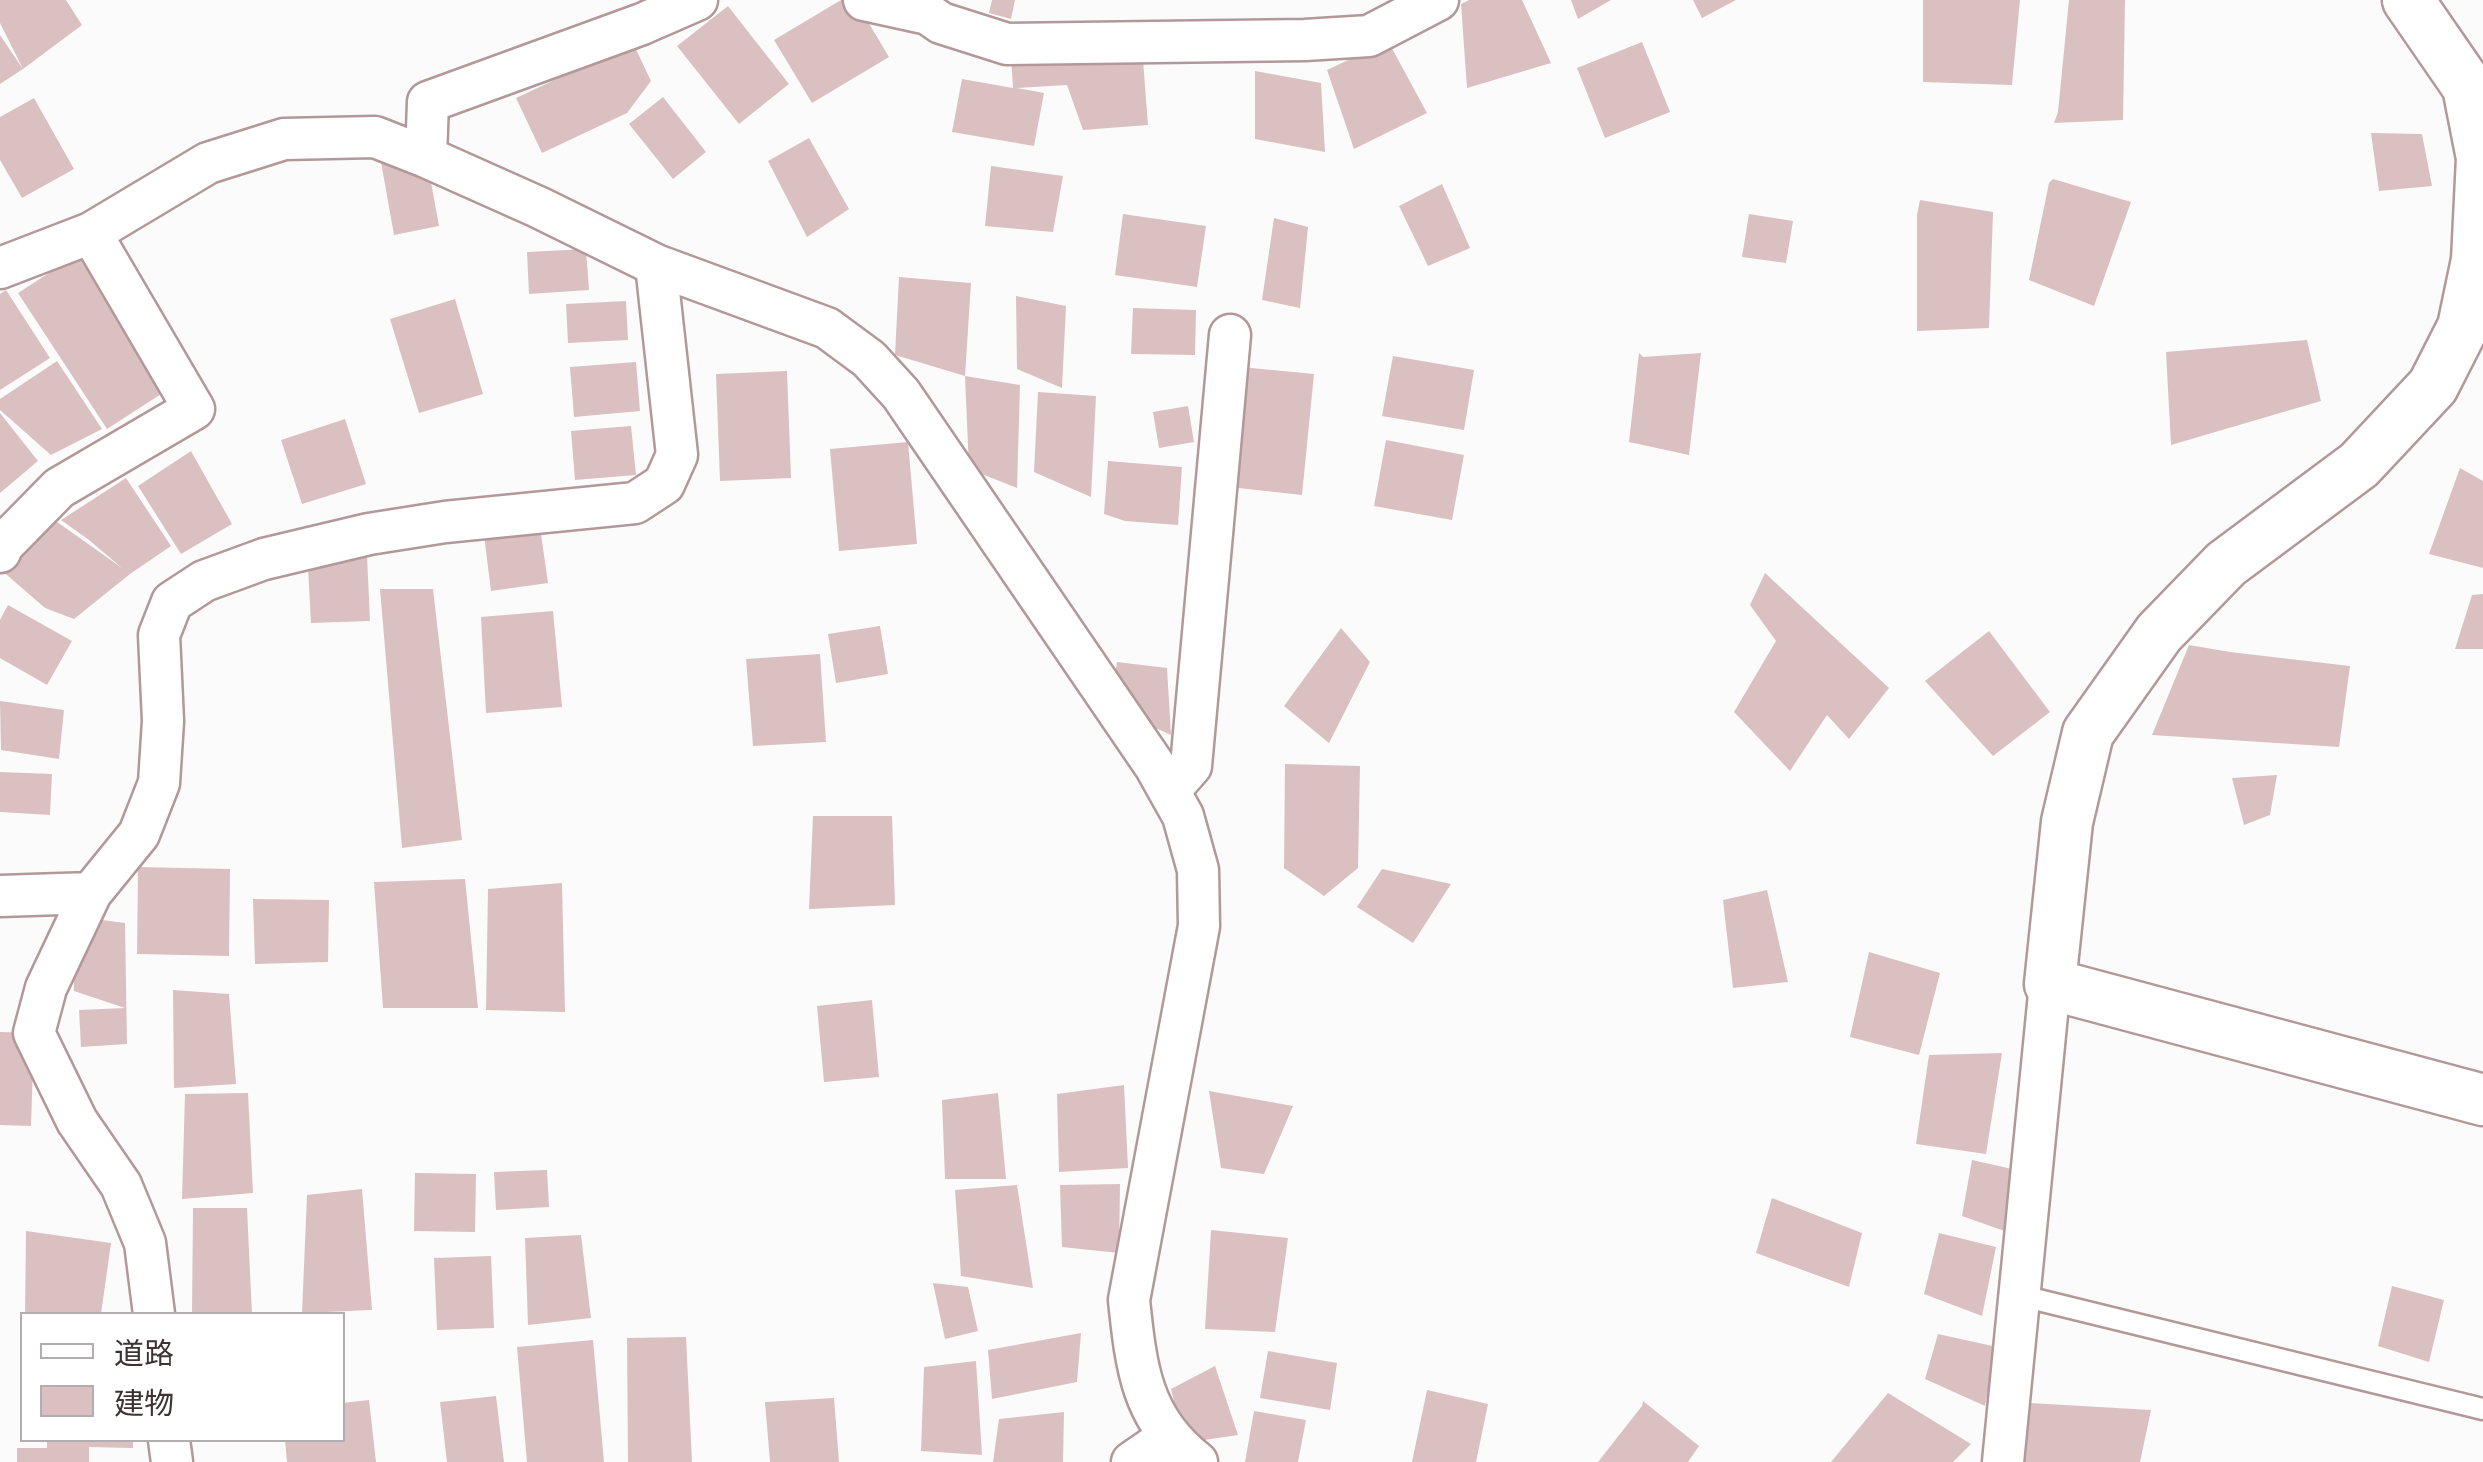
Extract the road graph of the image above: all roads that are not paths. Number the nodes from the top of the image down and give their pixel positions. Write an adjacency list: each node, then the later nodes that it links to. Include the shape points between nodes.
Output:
1 (697, 0): 7 (street, via 428,102)
2 (864, 0): 6 (street)
3 (1438, 0): 6 (street, via 1369,36 1305,40 1007,44 941,24)
4 (2408, 0): 5 (street); 9 (street, via 2468,88 2482,158)
5 (2418, 0)
6 (931, 7)
7 (426, 157): 8 (street, via 375,137 284,139 208,163); 10 (street)
8 (90, 233): 11 (street); 13 (street, via 194,409 58,488)
9 (2480, 251): 17 (street, via 2463,327 2433,386 2359,465 2226,564 2160,633 2088,732 2067,822)
10 (656, 266): 14 (street, via 827,328 869,359 901,394); 15 (street, via 677,455 664,484 635,504 446,522 264,559 204,581 172,602 158,635 159,784 139,834)
11 (0, 268)
12 (1230, 335): 14 (street, via 1190,766)
13 (0, 552)
14 (1169, 790): 22 (street, via 1198,870 1199,926 1129,1300 1148,1404)
15 (91, 893): 16 (street); 20 (street, via 46,988 34,1033 76,1121 122,1185 145,1243)
16 (0, 896)
17 (2050, 984): 18 (street); 19 (street)
18 (2483, 1100)
19 (2018, 1295): 21 (lane); 24 (street)
20 (154, 1312)
21 (2483, 1409)
22 (1184, 1449): 23 (street)
23 (1132, 1462)
24 (2003, 1462)

